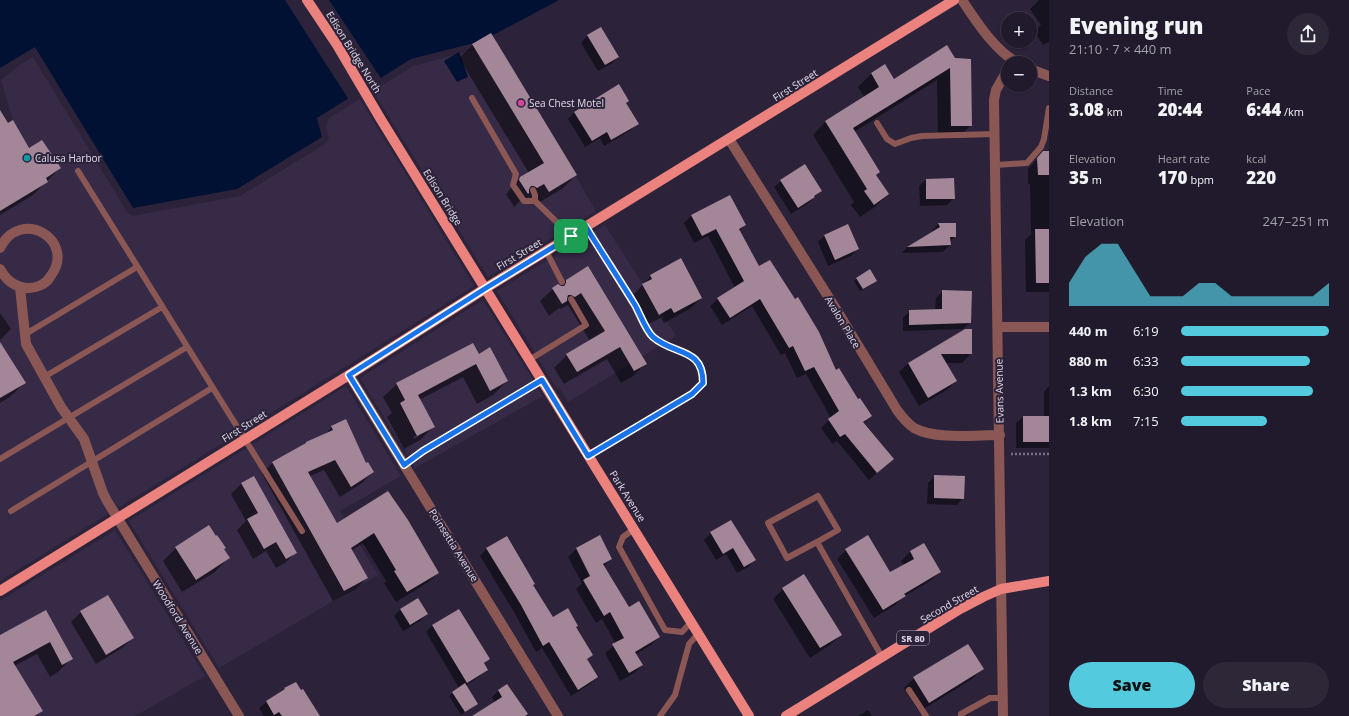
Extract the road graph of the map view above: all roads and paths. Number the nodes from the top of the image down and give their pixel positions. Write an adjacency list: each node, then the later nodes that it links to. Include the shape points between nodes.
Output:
1 (307, 0): 10 (main road, Edison Bridge North)
2 (954, 0): 13 (main road, First Street)
3 (962, 0): 4 (street, Evans Avenue)
4 (1005, 56)
5 (1037, 72): 6 (street)
6 (1049, 76)
7 (1001, 82): 12 (street, Evans Avenue, via 994,100)
8 (472, 98): 16 (lane)
9 (1049, 108): 14 (lane, via 1041,147 1026,163)
10 (380, 118): 28 (main road, Edison Bridge)
11 (877, 123): 12 (lane, via 887,139 895,144 922,136)
12 (995, 134): 14 (street, Evans Avenue)
13 (729, 139): 20 (main road, First Street); 41 (street, Avalon Place, via 904,420 932,435)
14 (996, 166): 32 (street, Evans Avenue)
15 (78, 171): 24 (lane)
16 (516, 174): 17 (lane); 19 (lane, via 513,185 524,201)
17 (523, 175)
18 (533, 190): 19 (lane)
19 (535, 201): 21 (lane)
20 (586, 227): 21 (main road, First Street); 45 (lane, via 652,336 693,356 703,372 703,383 692,394)
21 (571, 236): 23 (main road, First Street)
22 (0, 248): 27 (street, via 10,234 29,228 47,235 54,242 58,262 49,280 40,286)
23 (546, 251): 26 (lane); 28 (main road, First Street)
24 (137, 267): 30 (lane); 33 (lane)
25 (0, 268): 27 (street, via 11,283)
26 (562, 282)
27 (20, 287): 33 (street)
28 (486, 288): 35 (main road, Park Avenue); 36 (main road, First Street)
29 (571, 299): 35 (lane, via 586,325)
30 (162, 307): 34 (lane); 37 (lane)
31 (1049, 326): 32 (street)
32 (998, 327): 41 (street, Evans Avenue)
33 (24, 335): 37 (street, via 26,344)
34 (187, 347): 39 (lane); 40 (lane)
35 (529, 360): 38 (main road, Park Avenue)
36 (349, 375): 42 (main road, First Street); 48 (street, Poinsettia Avenue)
37 (44, 377): 40 (street)
38 (542, 380): 45 (main road, Park Avenue); 48 (lane)
39 (212, 388): 42 (lane); 47 (lane)
40 (69, 418): 46 (lane); 47 (street, via 84,439)
41 (1000, 435): 43 (street, Evans Avenue)
42 (244, 440): 50 (main road, First Street); 52 (lane)
43 (1000, 454): 44 (path); 55 (street, Evans Avenue)
44 (1049, 454)
45 (588, 456): 51 (main road, Park Avenue)
46 (0, 459)
47 (93, 462): 49 (lane); 50 (street, via 103,493)
48 (404, 465): 63 (street, Poinsettia Avenue)
49 (12, 511)
50 (117, 518): 56 (main road, First Street); 62 (street, Woodford Avenue)
51 (634, 529): 57 (main road, Park Avenue); 57 (lane, via 623,537 619,548 665,630 682,632)
52 (302, 531)
53 (817, 542): 53 (lane, via 838,530 818,496 768,523 787,558); 59 (lane)
54 (1049, 582): 55 (main road, Second Street / SR 80)
55 (1001, 589): 59 (main road, Second Street / SR 80, via 960,609); 61 (street, Evans Avenue)
56 (0, 591)
57 (691, 622): 58 (main road, Park Avenue)
58 (698, 634): 64 (lane, via 689,644 675,695); 65 (main road, Park Avenue)
59 (882, 657): 66 (main road, Second Street / SR 80)
60 (909, 690): 67 (lane)
61 (1003, 698): 68 (lane, via 990,698); 69 (street, Evans Avenue)
62 (239, 716)
63 (558, 716)
64 (660, 716)
65 (749, 716)
66 (786, 716)
67 (926, 716)
68 (961, 716)
69 (1003, 716)

